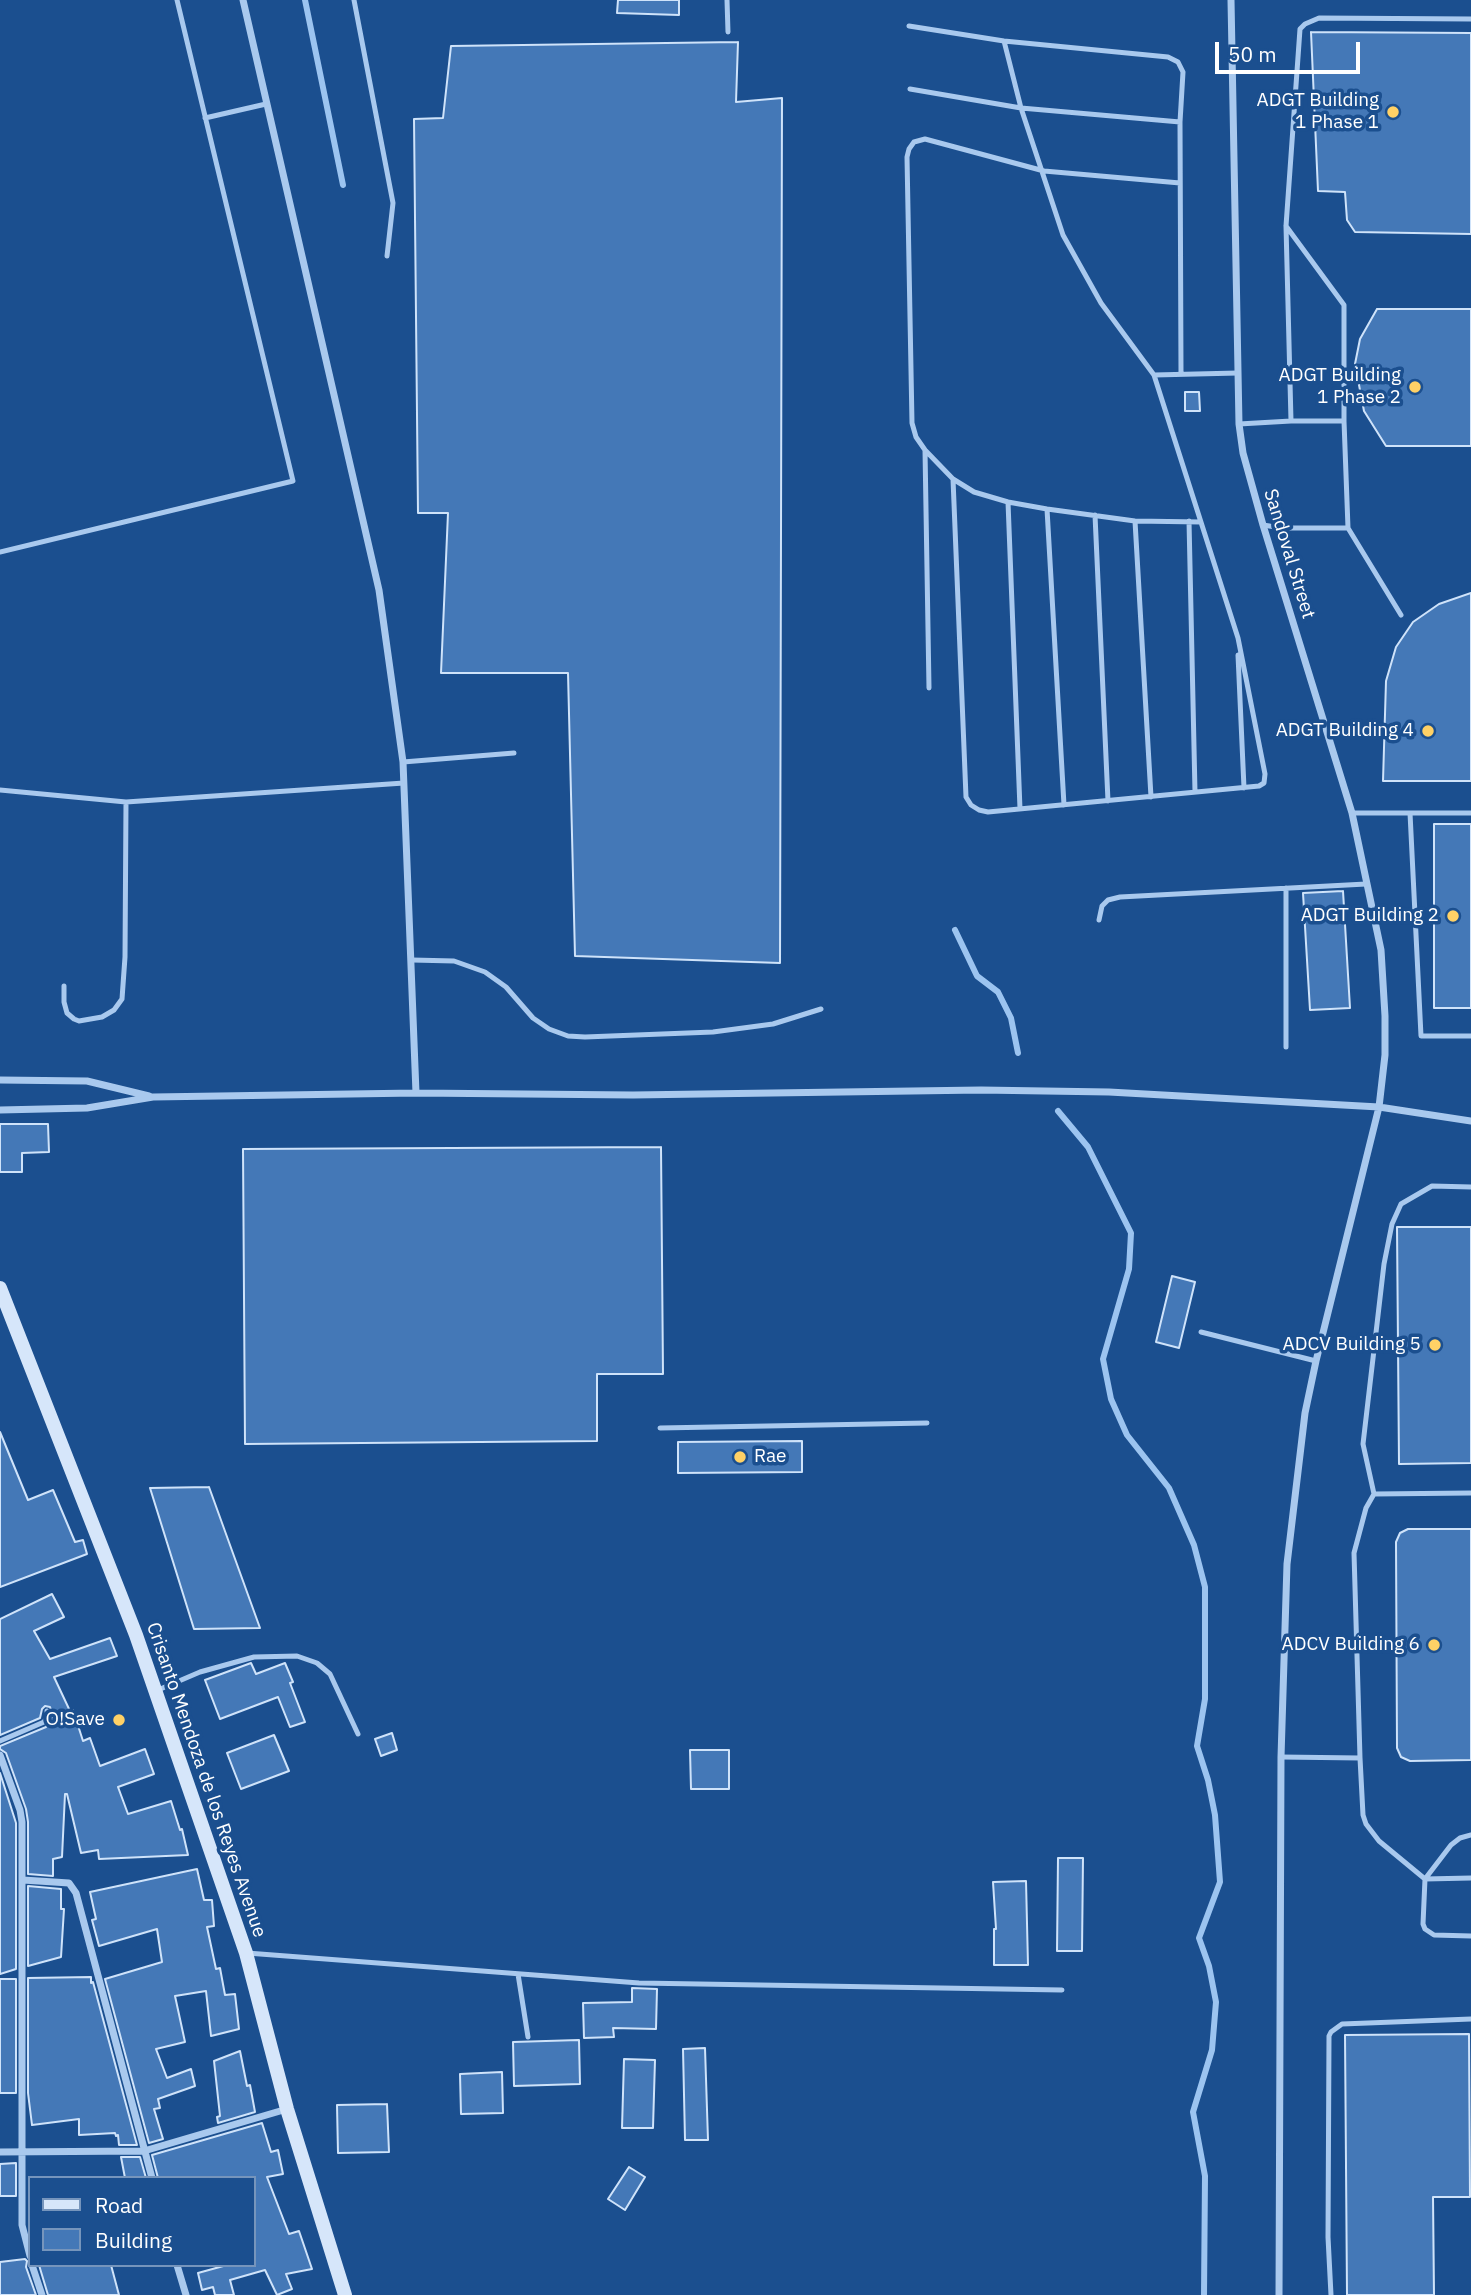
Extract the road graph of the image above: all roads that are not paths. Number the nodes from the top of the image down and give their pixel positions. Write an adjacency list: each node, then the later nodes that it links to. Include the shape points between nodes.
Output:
1 (177, 0): 13 (lane)
2 (243, 0): 11 (street)
3 (354, 0): 18 (lane, via 393,203)
4 (727, 0): 8 (lane)
5 (1231, 0): 19 (street, Sandoval Street)
6 (1471, 19): 17 (lane, via 1319,18 1300,29)
7 (909, 26): 9 (lane)
8 (728, 32)
9 (1004, 41): 12 (lane); 14 (lane, via 1168,57 1178,62 1183,72)
10 (910, 89): 12 (lane)
11 (266, 104): 13 (lane); 40 (street, via 379,590)
12 (1021, 108): 14 (lane); 15 (lane)
13 (205, 118): 35 (lane, via 293,481)
14 (1180, 122): 16 (lane)
15 (1044, 171): 16 (lane); 21 (lane, via 1063,236 1101,303); 25 (lane, via 925,139 909,149 912,423)
16 (1180, 183): 20 (lane)
17 (1286, 226): 22 (lane); 23 (lane, via 1344,305)
18 (387, 256)
19 (1238, 373): 20 (lane); 24 (street, Sandoval Street)
20 (1181, 374): 21 (lane)
21 (1154, 375): 32 (lane)
22 (1291, 421): 23 (lane); 24 (lane)
23 (1344, 421): 34 (lane)
24 (1239, 424): 33 (street, Sandoval Street)
25 (925, 450): 26 (lane); 38 (lane)
26 (953, 479): 27 (lane, via 974,492); 49 (lane, via 966,797 971,805 988,812)
27 (1008, 502): 28 (lane); 49 (lane)
28 (1047, 509): 29 (lane); 48 (lane)
29 (1095, 515): 30 (lane); 46 (lane)
30 (1135, 521): 31 (lane); 45 (lane)
31 (1189, 521): 32 (lane); 44 (lane)
32 (1201, 522): 37 (lane)
33 (1263, 525): 34 (lane); 50 (street, Sandoval Street)
34 (1348, 528): 36 (lane)
35 (0, 552)
36 (1401, 615)
37 (1238, 638): 42 (lane); 42 (lane, via 1265,774 1264,783)
38 (929, 688)
39 (514, 753): 40 (lane)
40 (403, 762): 41 (street)
41 (404, 783): 47 (lane); 56 (street)
42 (1244, 788): 44 (lane)
43 (0, 790): 47 (lane)
44 (1195, 792): 45 (lane)
45 (1151, 797): 46 (lane)
46 (1108, 800): 48 (lane)
47 (126, 802): 57 (lane, via 122,999 102,1017 79,1021 67,1013)
48 (1064, 805): 49 (lane)
49 (1020, 809)
50 (1352, 813): 51 (lane); 53 (street, Sandoval Street)
51 (1410, 813): 52 (lane); 59 (lane, via 1421,1036)
52 (1471, 813)
53 (1366, 884): 54 (lane); 64 (street, Sandoval Street, via 1381,950 1385,1055)
54 (1286, 888): 55 (lane, via 1120,897 1102,906); 60 (lane)
55 (1100, 920)
56 (412, 960): 58 (lane, via 454,961 485,972 506,986 533,1018 568,1036 713,1032 773,1024); 62 (street)
57 (64, 986)
58 (821, 1009)
59 (1471, 1036)
60 (1286, 1047)
61 (0, 1080): 63 (street, via 87,1081)
62 (416, 1093): 63 (street); 64 (street, via 981,1090 1110,1092)
63 (153, 1097): 65 (street, via 87,1108)
64 (1379, 1107): 66 (street); 70 (street, Sandoval Street)
65 (0, 1110)
66 (1471, 1121)
67 (1471, 1187): 74 (lane, via 1432,1186 1401,1204 1392,1224 1363,1444)
68 (0, 1288): 75 (main road, Crisanto Mendoza de los Reyes Avenue)
69 (1201, 1332): 70 (lane)
70 (1316, 1361): 80 (street, Sandoval Street, via 1305,1413 1287,1564)
71 (928, 1423): 72 (lane)
72 (660, 1428)
73 (1471, 1493): 74 (lane)
74 (1374, 1494): 81 (lane, via 1354,1553)
75 (155, 1691): 77 (lane, via 254,1657 298,1656 330,1674); 87 (main road, Crisanto Mendoza de los Reyes Avenue)
76 (47, 1711): 78 (lane, via 44,1722)
77 (358, 1734)
78 (0, 1741)
79 (0, 1755): 85 (street, via 20,1810)
80 (1282, 1758): 81 (lane); 103 (street, Sandoval Street)
81 (1360, 1758): 84 (lane, via 1366,1824 1386,1848)
82 (1471, 1835): 84 (lane, via 1451,1845)
83 (1471, 1878): 84 (lane)
84 (1425, 1879): 86 (lane, via 1425,1929 1434,1936)
85 (23, 1880): 93 (street, via 69,1882 76,1893); 95 (street)
86 (1471, 1936)
87 (246, 1953): 88 (lane); 92 (main road, Crisanto Mendoza de los Reyes Avenue)
88 (518, 1974): 89 (lane, via 639,1983); 91 (lane)
89 (1062, 1990)
90 (1471, 2019): 104 (lane, via 1342,2024 1331,2032)
91 (528, 2037)
92 (287, 2109): 93 (street); 102 (main road, Crisanto Mendoza de los Reyes Avenue)
93 (144, 2151): 95 (street); 96 (street)
94 (0, 2152): 95 (street)
95 (21, 2152): 97 (street, via 22,2225)
96 (151, 2176)
97 (28, 2248)
98 (33, 2267): 100 (street)
99 (178, 2267): 101 (street)
100 (42, 2295)
101 (186, 2295)
102 (345, 2295)
103 (1279, 2295)
104 (1331, 2295)

